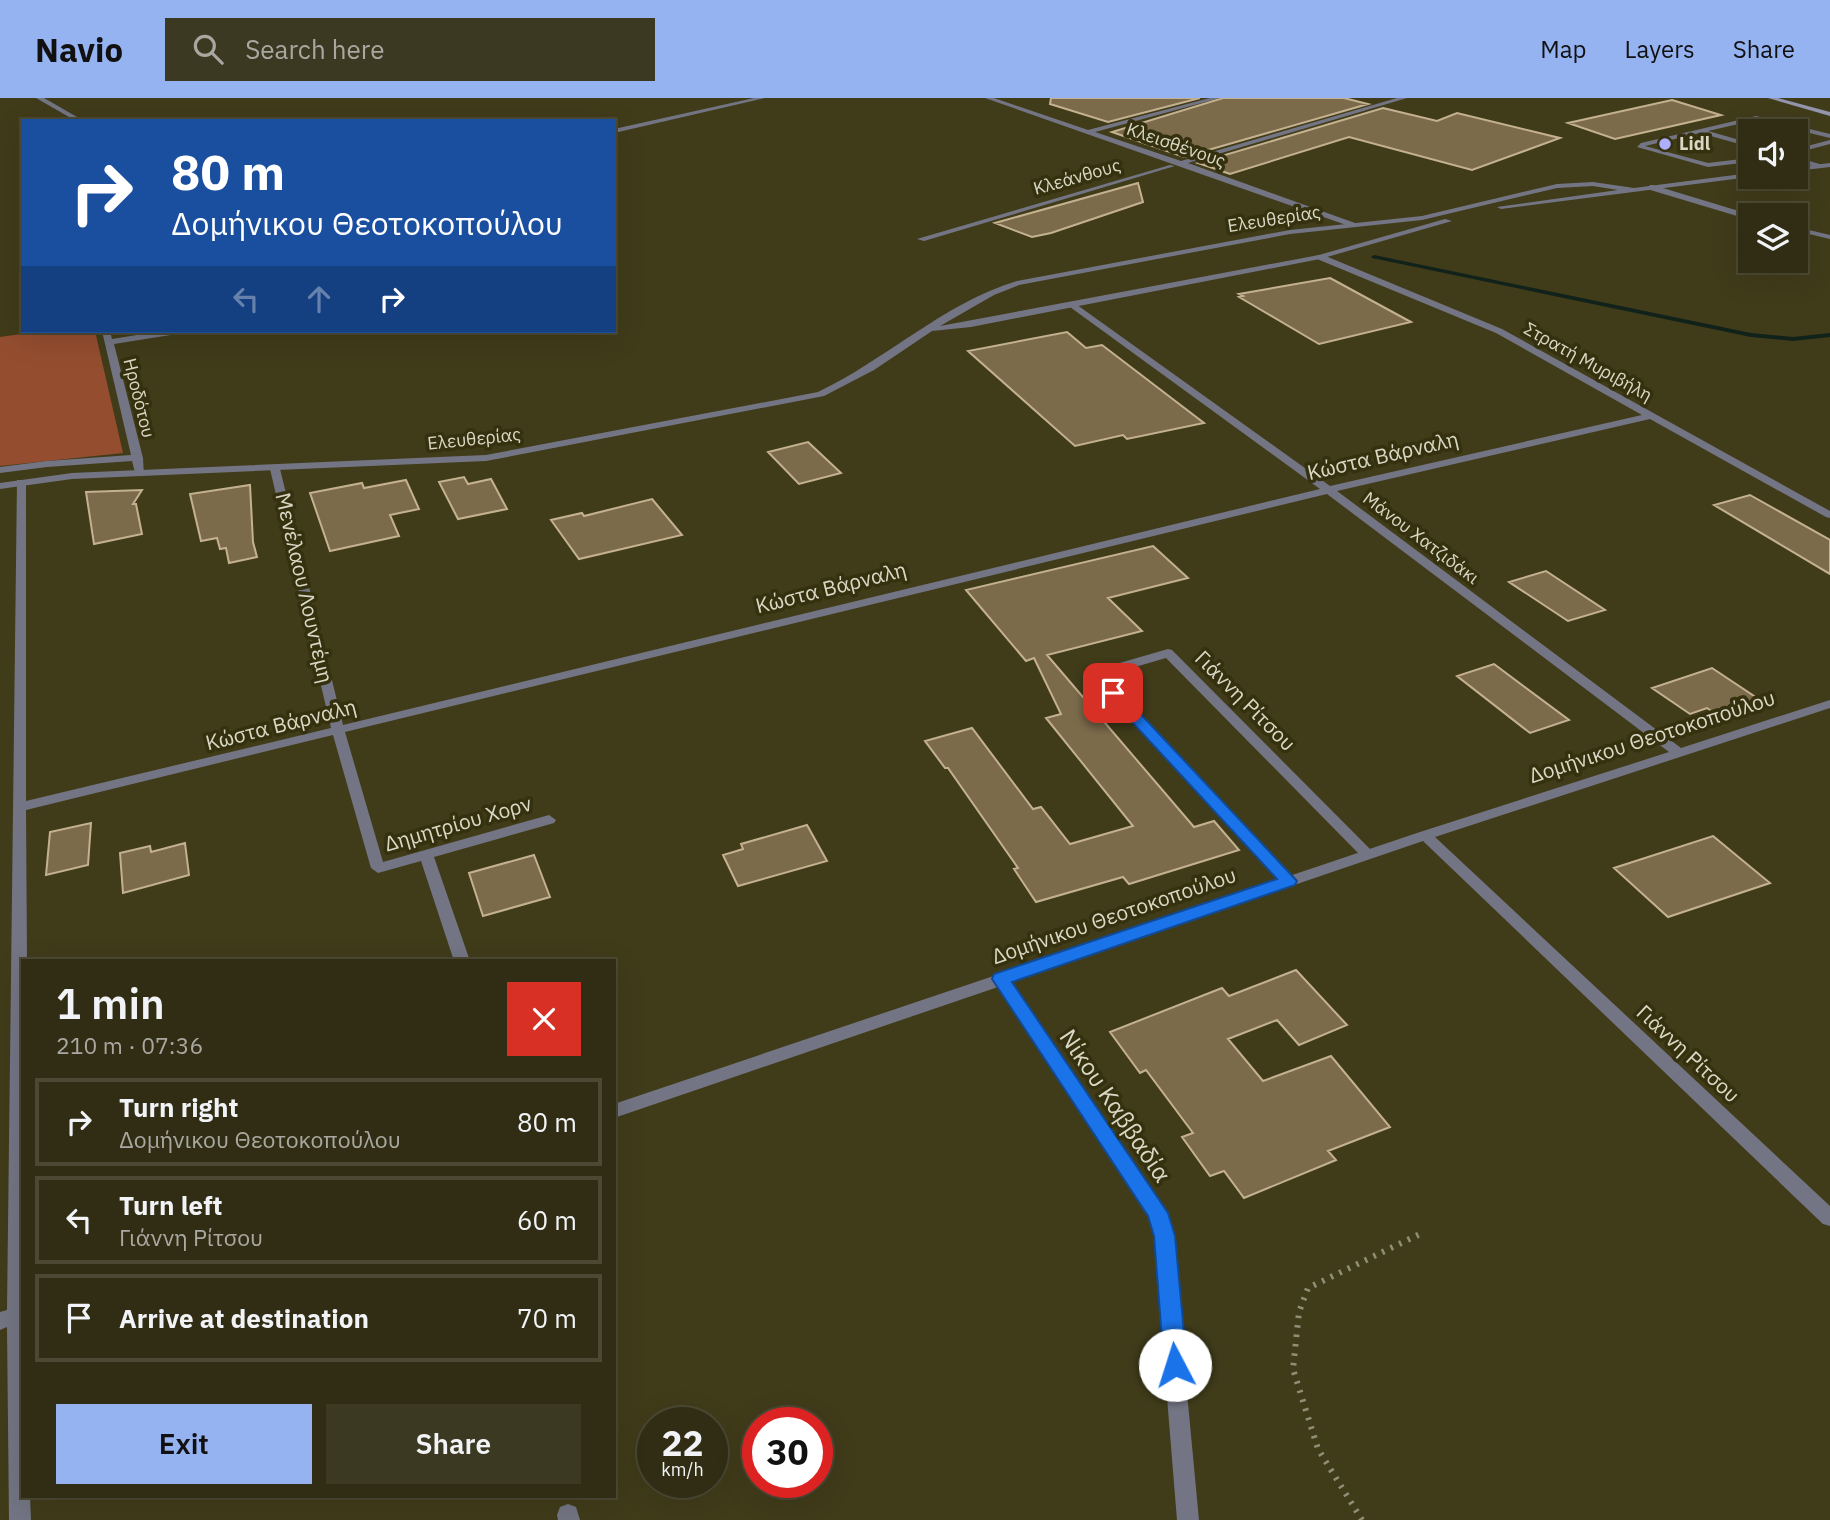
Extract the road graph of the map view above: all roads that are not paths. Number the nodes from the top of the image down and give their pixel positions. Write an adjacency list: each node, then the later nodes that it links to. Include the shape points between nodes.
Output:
1 (39, 98): 10 (street)
2 (762, 98): 11 (street)
3 (988, 98): 8 (street, Κλεισθένους)
4 (1217, 98): 13 (street)
5 (1404, 98): 20 (street, Κλεάνθους)
6 (1771, 98): 9 (main road)
7 (1014, 101): 8 (street)
8 (1003, 103): 13 (street, Κλεισθένους)
9 (1830, 114)
10 (77, 119)
11 (616, 131)
12 (1700, 131): 14 (street, via 1756,118); 15 (street); 18 (street, via 1640,147 1708,165)
13 (1088, 132): 20 (street, Κλεισθένους)
14 (1830, 136)
15 (1738, 142)
16 (1830, 142): 17 (street)
17 (1808, 148)
18 (1738, 161)
19 (1808, 162): 22 (street)
20 (1181, 163): 28 (street, Κλεισθένους); 31 (street, Κλεάνθους)
21 (1830, 165): 22 (street)
22 (1821, 166): 23 (street)
23 (1808, 168)
24 (1738, 176): 25 (street, Ελευθερίας)
25 (1650, 187): 26 (street, Ελευθερίας); 27 (street)
26 (1634, 190): 28 (street, Ελευθερίας, via 1593,184 1557,186 1422,218); 32 (street, Ελευθερίας, via 1488,210)
27 (1738, 213)
28 (1352, 225): 34 (street, Ελευθερίας, via 1265,236 1017,283 994,291)
29 (1808, 232): 30 (street)
30 (1830, 237)
31 (921, 239)
32 (1320, 257): 33 (street, Ελευθερίας); 38 (street, Στρατή Μυριβήλη, via 1499,331)
33 (1073, 305): 34 (street, Ελευθερίας); 45 (street, Μάνου Χατζιδάκι)
34 (929, 329): 40 (street, Ελευθερίας, via 844,384 809,398 499,457)
35 (107, 333): 37 (street, Ηροδότου)
36 (165, 333): 37 (street)
37 (109, 342): 39 (street, Ηροδότου)
38 (1653, 415): 45 (street, Κώστα Βάρναλη); 46 (street, Στρατή Μυριβήλη)
39 (138, 458): 41 (street); 42 (street, Ηροδότου)
40 (275, 469): 42 (street, Ελευθερίας); 48 (street, Μενέλαου Λουντέμη)
41 (0, 470)
42 (140, 474): 43 (street, Ελευθερίας)
43 (21, 482): 44 (street, Ελευθερίας); 50 (street)
44 (0, 486)
45 (1326, 488): 48 (street, Κώστα Βάρναλη); 49 (street, Μάνου Χατζιδάκι)
46 (1830, 516)
47 (1830, 704): 49 (street, Δομήνικου Θεοτοκοπούλου)
48 (338, 731): 50 (street, Κώστα Βάρναλη); 55 (street, Μενέλαου Λουντέμη)
49 (1678, 752): 52 (street, Δομήνικου Θεοτοκοπούλου)
50 (20, 807): 61 (street)
51 (549, 820): 53 (street, Δημητρίου Χορν)
52 (1425, 835): 54 (street, Δομήνικου Θεοτοκοπούλου); 60 (street, Γιάννη Ρίτσου)
53 (426, 855): 55 (street, Δημητρίου Χορν); 57 (street)
54 (1367, 855): 56 (street, Δομήνικου Θεοτοκοπούλου); 56 (street, Γιάννη Ρίτσου, via 1168,653 1096,674)
55 (378, 868)
56 (1289, 881): 58 (street, Δομήνικου Θεοτοκοπούλου)
57 (461, 959)
58 (1001, 979): 59 (street, Δομήνικου Θεοτοκοπούλου); 63 (street, Νίκου Καββαδία, via 1162,1223)
59 (616, 1110)
60 (1830, 1218)
61 (13, 1316): 62 (street)
62 (20, 1520)
63 (1188, 1520)

